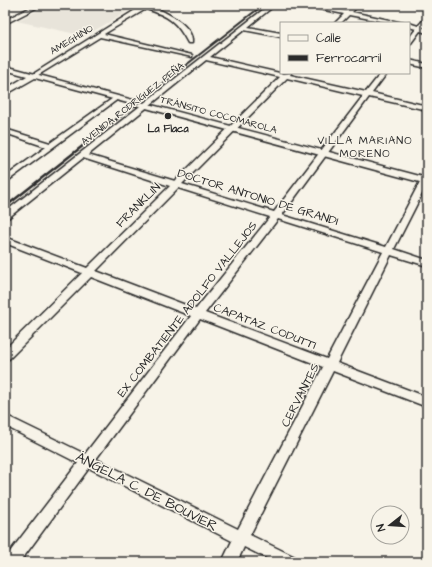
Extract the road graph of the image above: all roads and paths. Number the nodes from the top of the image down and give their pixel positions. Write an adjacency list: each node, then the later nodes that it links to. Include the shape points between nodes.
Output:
1 (39, 5): 9 (street)
2 (137, 5): 6 (street)
3 (272, 5): 13 (street, AVENIDA RODRÍGUEZ PEÑA)
4 (303, 5): 7 (street)
5 (356, 5): 7 (street)
6 (147, 6): 16 (street, AMEGHINO); 19 (street, via 165,13 184,28)
7 (348, 13): 10 (street); 11 (street)
8 (427, 18): 14 (street)
9 (5, 22)
10 (339, 22)
11 (395, 22)
12 (410, 25): 14 (street)
13 (244, 28): 17 (street); 21 (street, AVENIDA RODRÍGUEZ PEÑA)
14 (420, 28): 15 (street); 18 (street)
15 (427, 31)
16 (99, 35): 20 (street); 28 (street, AMEGHINO)
17 (280, 35)
18 (410, 41)
19 (190, 42)
20 (190, 56)
21 (206, 58): 25 (street); 32 (street, AVENIDA RODRÍGUEZ PEÑA)
22 (410, 62): 23 (street)
23 (427, 66)
24 (5, 68): 28 (street, TRÁNSITO COCOMAROLA)
25 (280, 73)
26 (287, 74): 30 (street); 34 (street, FRANKLIN)
27 (383, 74): 30 (street, EX COMBATIENTE ADOLFO VALLEJOS)
28 (33, 76): 29 (street, AMEGHINO); 31 (street, TRÁNSITO COCOMAROLA)
29 (5, 93)
30 (368, 95): 33 (street); 37 (street, EX COMBATIENTE ADOLFO VALLEJOS)
31 (116, 98): 32 (street, TRÁNSITO COCOMAROLA); 36 (street, AVENIDA RODRÍGUEZ PEÑA)
32 (144, 105): 34 (street, TRÁNSITO COCOMAROLA); 38 (street, AVENIDA RODRÍGUEZ PEÑA)
33 (427, 108)
34 (231, 129): 37 (street, TRÁNSITO COCOMAROLA); 41 (street, FRANKLIN)
35 (5, 131): 36 (street)
36 (51, 146): 40 (street, AVENIDA RODRÍGUEZ PEÑA)
37 (322, 153): 39 (street, TRÁNSITO COCOMAROLA); 43 (street, EX COMBATIENTE ADOLFO VALLEJOS)
38 (81, 155): 41 (street, DOCTOR ANTONIO DE GRANDI); 42 (street, AVENIDA RODRÍGUEZ PEÑA)
39 (426, 179): 45 (street, CERVANTES)
40 (5, 181)
41 (176, 184): 43 (street, DOCTOR ANTONIO DE GRANDI); 47 (street, FRANKLIN)
42 (5, 216)
43 (276, 216): 45 (street, DOCTOR ANTONIO DE GRANDI); 48 (street, EX COMBATIENTE ADOLFO VALLEJOS)
44 (5, 240): 47 (street, CAPATAZ CODUTTI)
45 (390, 251): 46 (street, DOCTOR ANTONIO DE GRANDI); 50 (street, CERVANTES)
46 (427, 263)
47 (88, 272): 48 (street, CAPATAZ CODUTTI); 49 (street, FRANKLIN)
48 (198, 314): 50 (street, CAPATAZ CODUTTI); 53 (street, EX COMBATIENTE ADOLFO VALLEJOS)
49 (5, 356)
50 (330, 364): 51 (street, CAPATAZ CODUTTI); 54 (street, CERVANTES)
51 (427, 402)
52 (5, 420): 53 (street, ÁNGELA C. DE BOUVIER)
53 (88, 461): 54 (street, ÁNGELA C. DE BOUVIER); 55 (street, EX COMBATIENTE ADOLFO VALLEJOS)
54 (242, 538): 56 (street, CERVANTES); 57 (street, ÁNGELA C. DE BOUVIER)
55 (11, 562)
56 (229, 562)
57 (290, 562)

